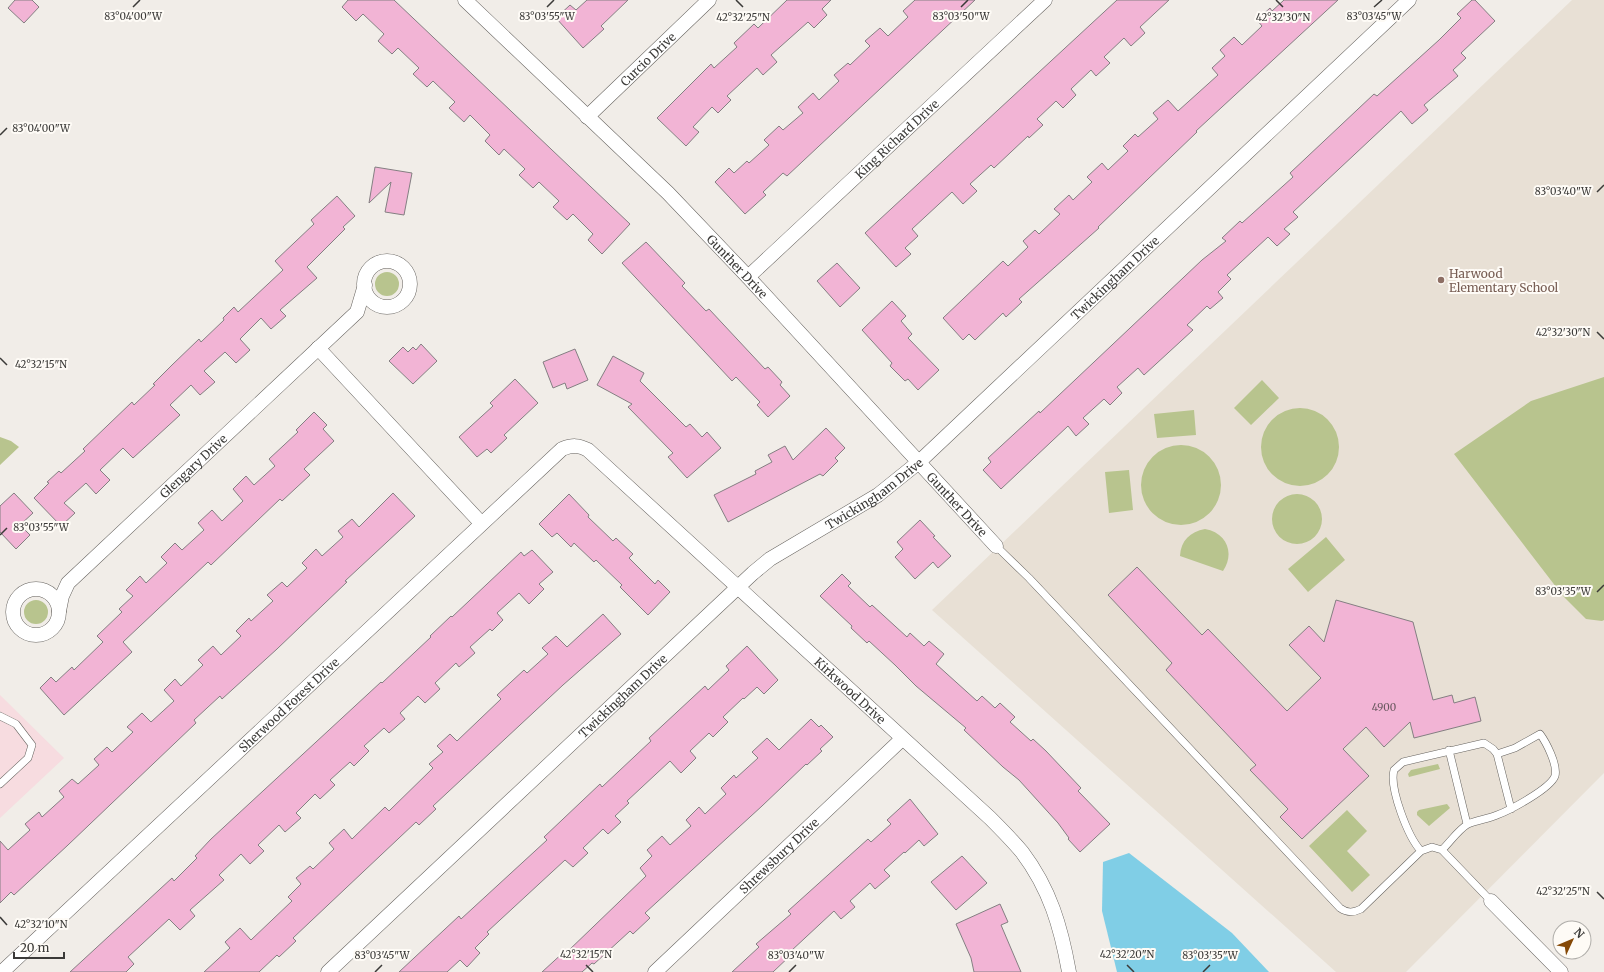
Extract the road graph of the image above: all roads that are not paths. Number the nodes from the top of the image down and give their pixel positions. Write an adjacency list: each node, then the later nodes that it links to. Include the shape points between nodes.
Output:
1 (465, 0): 5 (street, Gunther Drive)
2 (709, 0): 5 (street, Curcio Drive)
3 (1045, 0): 6 (street, King Richard Drive)
4 (1409, 0): 12 (street, Twickingham Drive)
5 (587, 117): 6 (street, Gunther Drive, via 668,193)
6 (748, 277): 12 (street, Gunther Drive)
7 (365, 285): 8 (street, via 370,300); 8 (street, Glengary Drive, via 367,272 378,263 393,262 406,271 410,286 408,293 397,304); 9 (street, Glengary Drive)
8 (383, 306): 9 (street, Glengary Drive)
9 (357, 312): 10 (street, Glengary Drive)
10 (318, 348): 13 (street); 15 (street, Glengary Drive)
11 (579, 445): 13 (street, Sherwood Forest Drive, via 562,449); 16 (street, Kirkwood Drive, via 588,450)
12 (919, 462): 14 (street, Gunther Drive); 16 (street, Twickingham Drive, via 878,495 770,560)
13 (481, 523): 29 (street, Sherwood Forest Drive)
14 (996, 546): 26 (lane, via 1340,908 1346,912 1361,909)
15 (68, 583): 17 (street, Glengary Drive); 18 (street, Glengary Drive)
16 (738, 588): 20 (street, Kirkwood Drive); 30 (street, Twickingham Drive)
17 (39, 590): 18 (street, via 53,597); 18 (street, Glengary Drive, via 31,590 19,598 14,611 17,625 29,634 43,634 55,625)
18 (59, 611)
19 (0, 716): 23 (lane, via 16,724 32,745 28,758)
20 (902, 739): 31 (street, Shrewsbury Drive); 32 (street, Kirkwood Drive, via 990,818 1021,852 1036,873 1060,924)
21 (1449, 750): 22 (lane, via 1484,743); 25 (lane); 26 (lane, via 1403,762 1394,770 1393,782 1402,813 1413,840)
22 (1497, 754): 24 (lane); 24 (lane, via 1515,748 1540,734 1548,745 1555,768 1556,774 1553,779)
23 (0, 784)
24 (1510, 809): 25 (lane, via 1497,816)
25 (1467, 824): 27 (lane)
26 (1421, 850): 27 (lane, via 1432,847)
27 (1442, 850): 28 (lane)
28 (1491, 901): 33 (street)
29 (2, 972)
30 (328, 972)
31 (655, 972)
32 (1069, 972)
33 (1561, 972)

